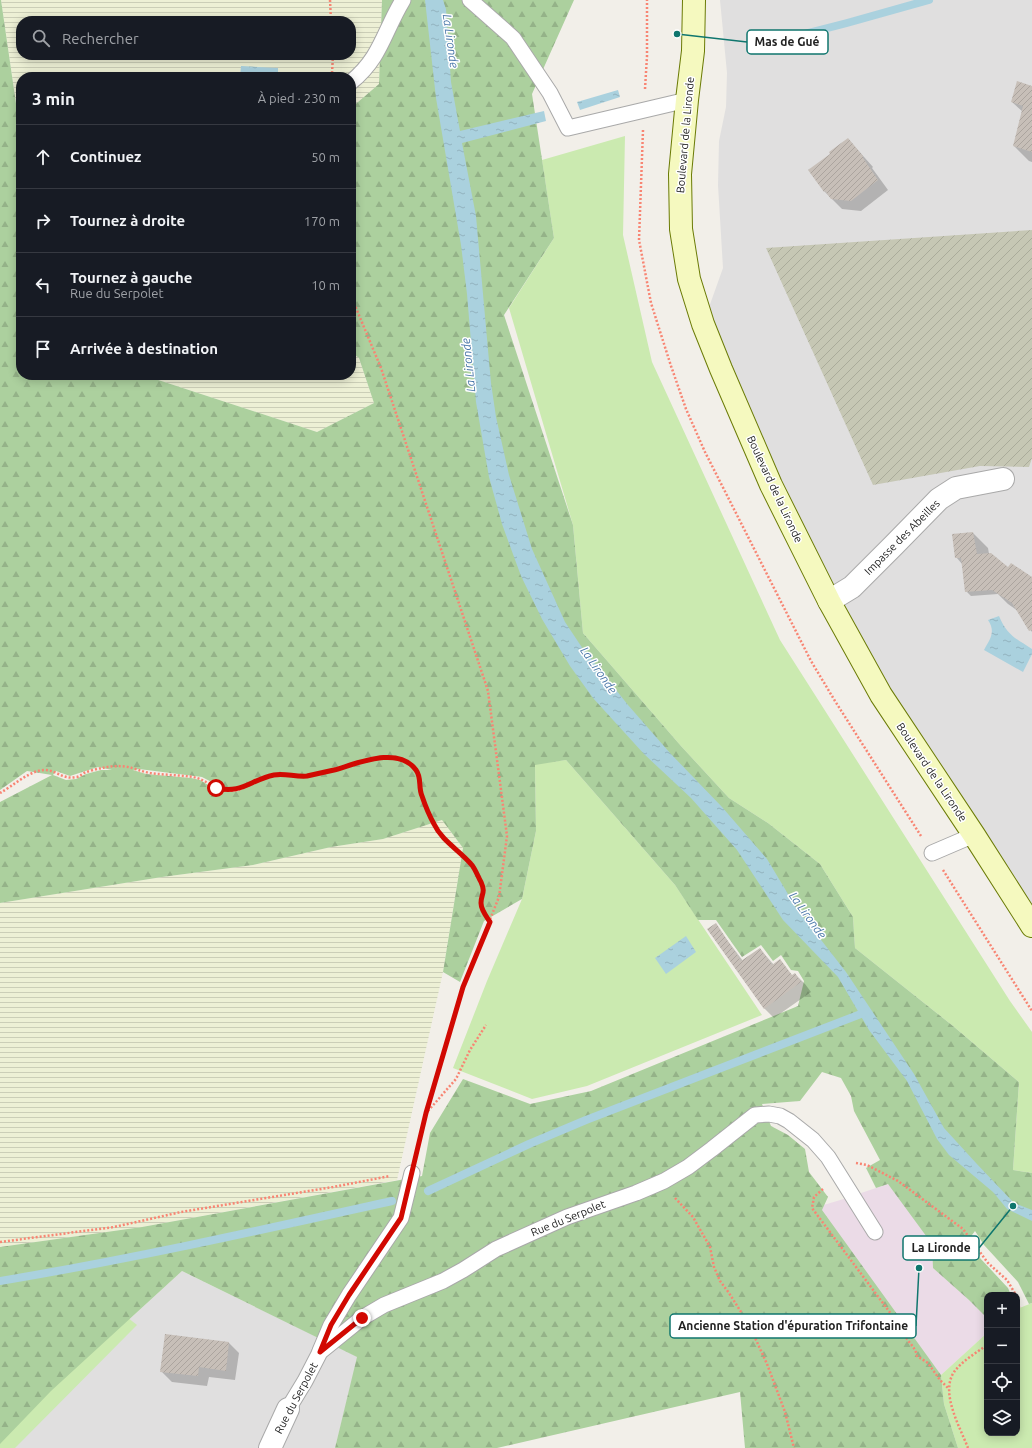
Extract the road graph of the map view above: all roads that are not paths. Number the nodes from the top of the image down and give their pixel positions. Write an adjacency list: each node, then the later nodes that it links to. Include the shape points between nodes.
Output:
1 (403, 0): 4 (lane, via 376,56)
2 (470, 0): 5 (lane, via 513,38 550,93 568,128)
3 (694, 0): 5 (street, Boulevard de la Lironde, via 693,51)
4 (356, 78)
5 (687, 100): 7 (street, Boulevard de la Lironde, via 680,174 680,229 689,279 703,324 771,485)
6 (1003, 479): 7 (street, Impasse des Abeilles, via 956,488 938,499 852,587)
7 (829, 601): 8 (street, Boulevard de la Lironde, via 881,695)
8 (974, 835): 9 (lane); 10 (street, Boulevard de la Lironde)
9 (932, 853)
10 (1032, 926)
11 (412, 1173): 13 (lane, via 401,1218 349,1295 331,1325)
12 (875, 1232): 13 (lane, Rue du Serpolet, via 828,1157 813,1140 780,1116 755,1115 688,1167 664,1181 567,1217 496,1249 443,1281 384,1305 362,1318)
13 (320, 1352): 14 (lane, Rue du Serpolet)
14 (288, 1409): 15 (street, Rue du Serpolet)
15 (270, 1448)

